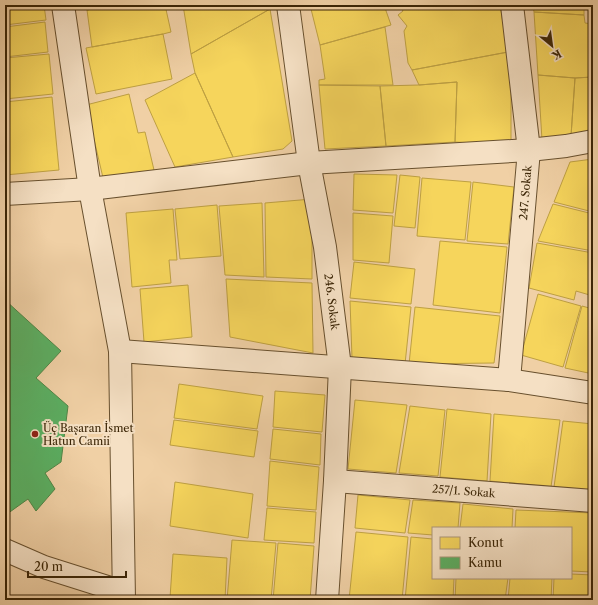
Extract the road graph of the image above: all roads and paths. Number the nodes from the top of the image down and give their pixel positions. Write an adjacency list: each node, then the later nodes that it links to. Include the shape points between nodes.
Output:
1 (63, 5): 7 (street)
2 (288, 5): 6 (street, 246. Sokak)
3 (512, 5): 5 (street, 247. Sokak)
4 (593, 141): 5 (street)
5 (529, 150): 6 (street); 11 (street, 247. Sokak)
6 (309, 163): 7 (street); 10 (street, 246. Sokak, via 325,247)
7 (90, 189): 8 (street); 9 (street)
8 (5, 194)
9 (120, 351): 10 (street); 16 (street)
10 (340, 367): 11 (street); 13 (street, 246. Sokak)
11 (509, 380): 12 (street)
12 (593, 393)
13 (335, 481): 14 (street, 257/1. Sokak); 17 (street, 246. Sokak)
14 (593, 501)
15 (5, 550): 16 (street)
16 (124, 596)
17 (327, 600)

